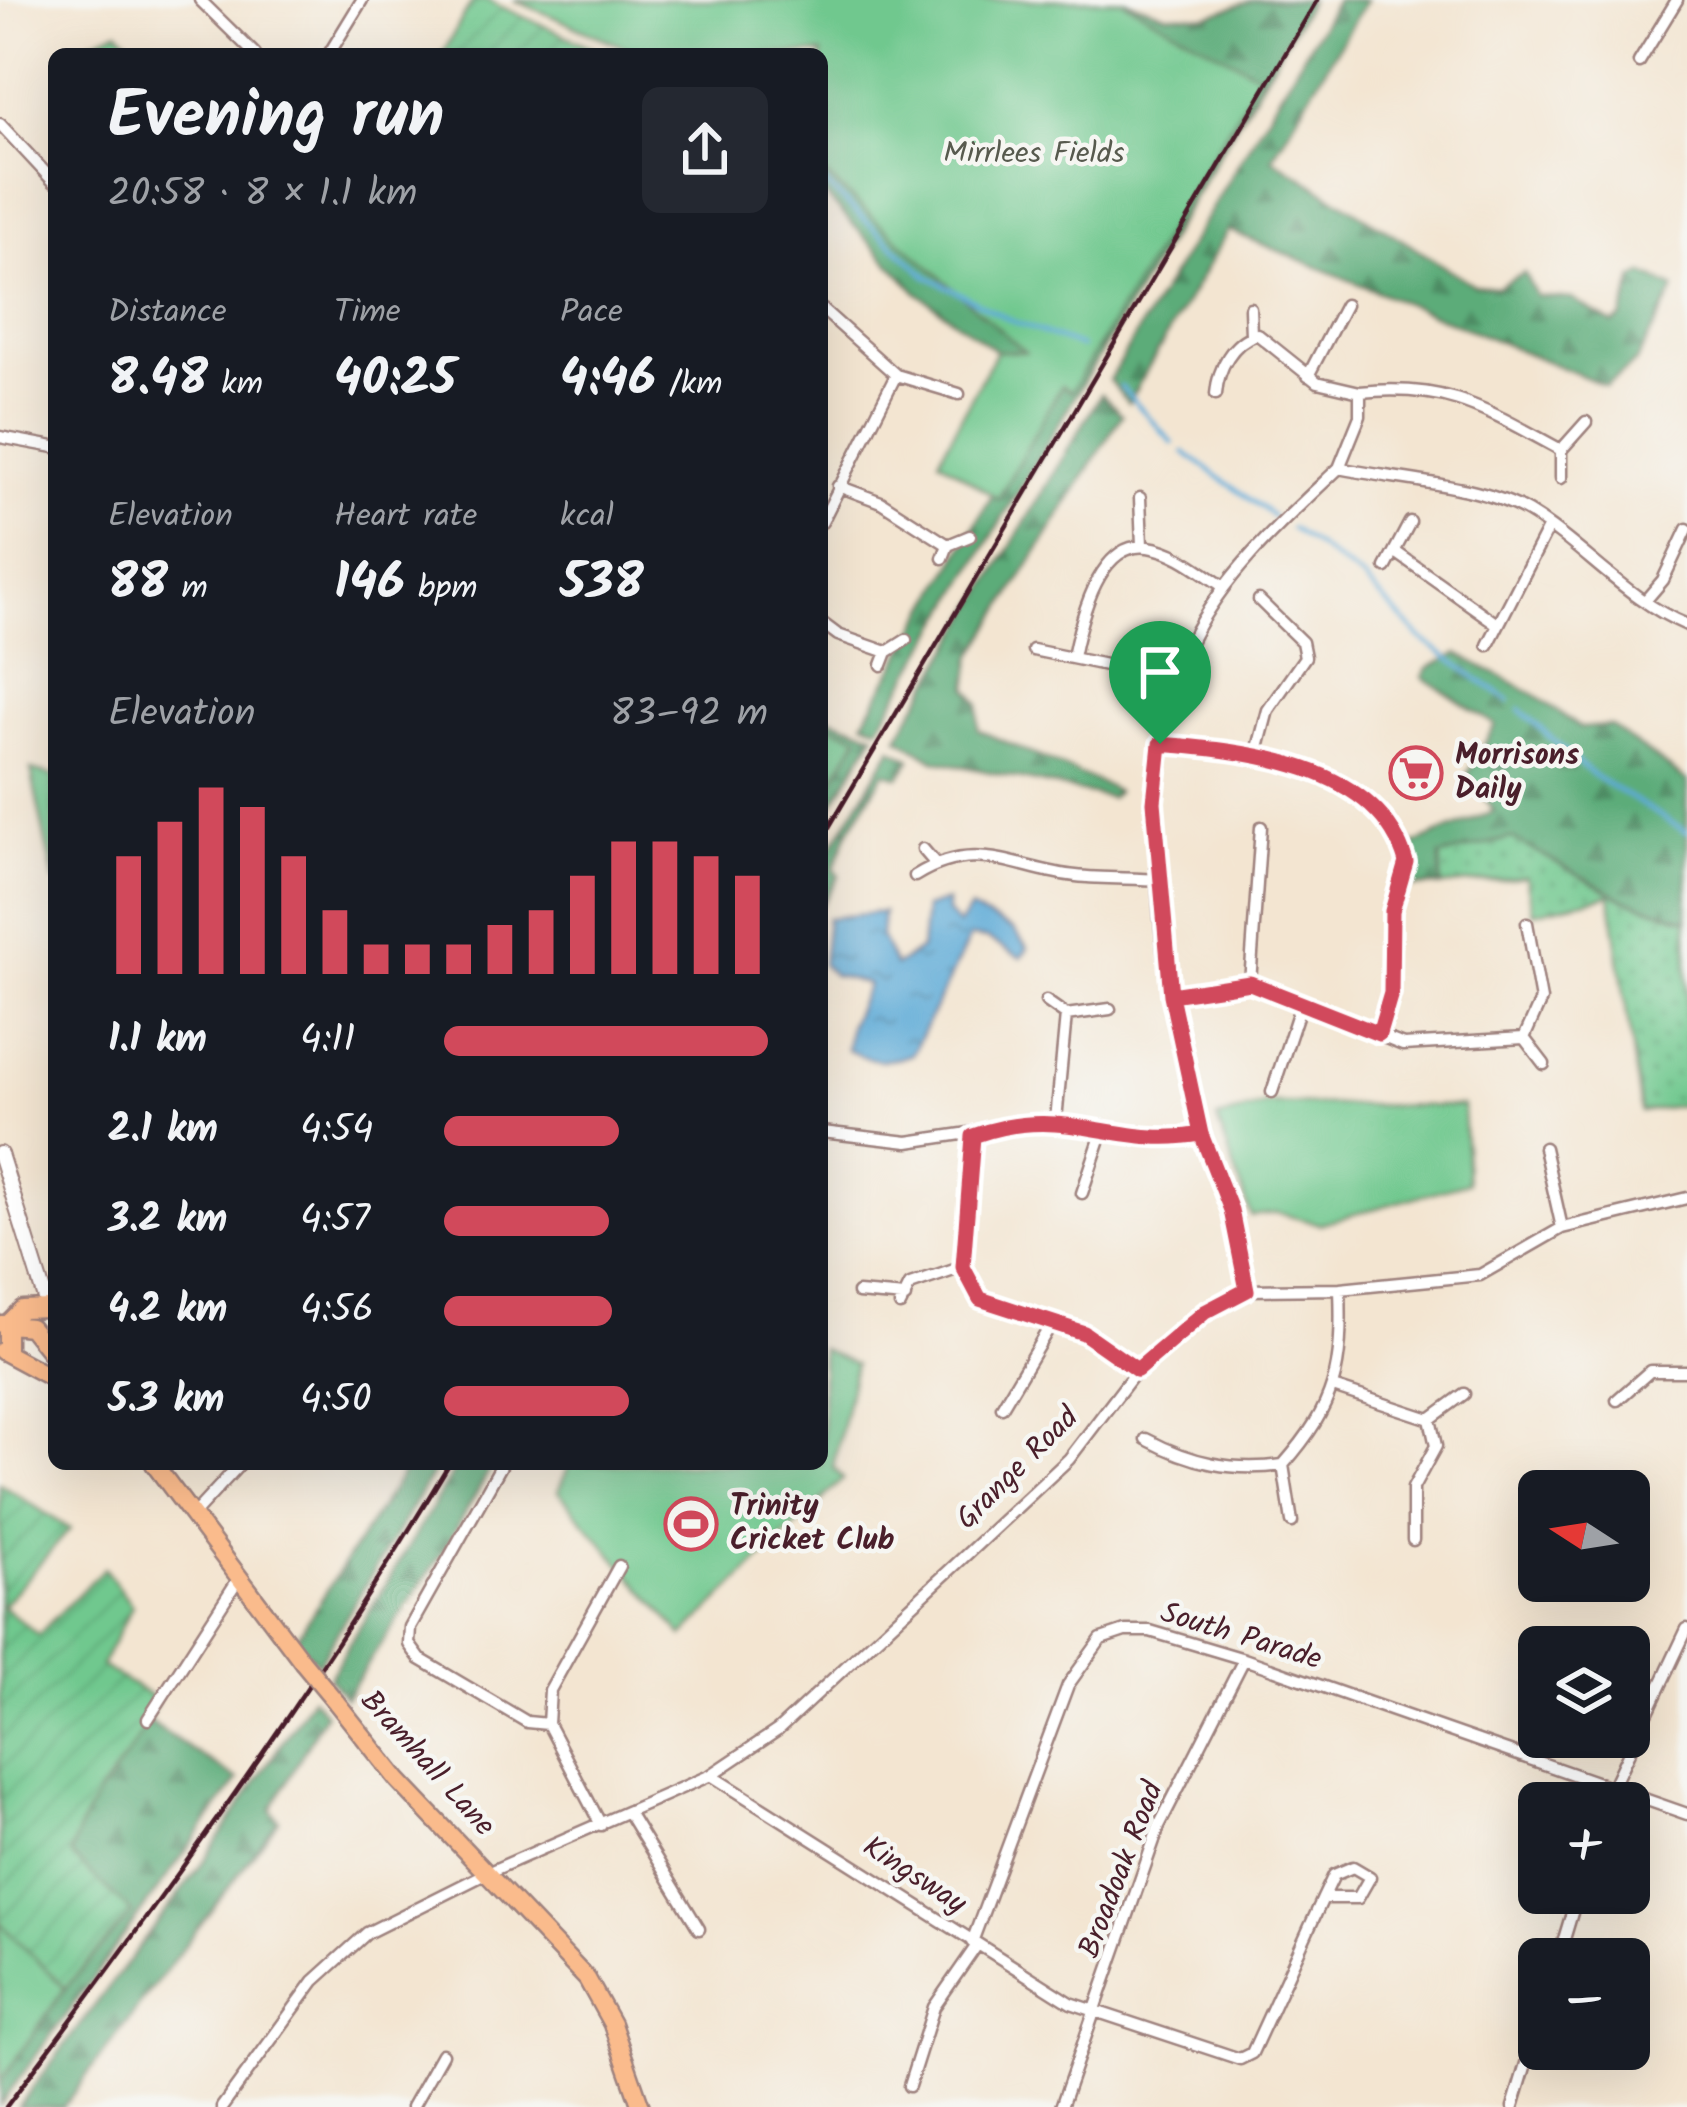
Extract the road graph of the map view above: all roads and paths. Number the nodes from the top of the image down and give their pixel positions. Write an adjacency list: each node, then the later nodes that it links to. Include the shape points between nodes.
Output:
1 (200, 0): 4 (street)
2 (362, 0): 5 (street)
3 (1676, 0): 6 (street)
4 (249, 48)
5 (333, 48)
6 (1639, 62)
7 (0, 124): 8 (street)
8 (48, 176)
9 (1345, 304): 14 (street)
10 (1250, 308): 12 (street)
11 (828, 314): 13 (street)
12 (1251, 335): 14 (street, via 1265,337); 17 (street, via 1221,366)
13 (896, 376): 16 (street); 24 (street)
14 (1308, 376): 15 (street)
15 (1360, 392): 21 (street, via 1414,387 1469,401); 22 (street, via 1360,416)
16 (959, 394)
17 (1216, 394)
18 (1586, 422): 21 (street)
19 (0, 437): 20 (street)
20 (48, 446)
21 (1561, 450): 23 (street)
22 (1339, 468): 28 (street, via 1486,495); 34 (street)
23 (1561, 478)
24 (838, 486): 26 (street); 30 (street, via 880,502 945,551)
25 (1140, 498): 31 (street)
26 (828, 508)
27 (1410, 522): 32 (street)
28 (1549, 526): 36 (street); 37 (street)
29 (1687, 529): 36 (street)
30 (970, 536)
31 (1142, 545): 34 (street); 44 (street, via 1120,555 1090,594)
32 (1396, 553): 33 (street); 37 (street)
33 (1386, 567)
34 (1224, 587): 47 (street, via 1172,686)
35 (1259, 600): 48 (street, via 1302,642 1305,657 1268,710)
36 (1645, 601): 38 (street)
37 (1497, 624): 41 (street)
38 (1687, 625)
39 (828, 626): 43 (street)
40 (906, 640): 43 (street)
41 (1488, 645)
42 (1033, 650): 44 (street)
43 (887, 652): 45 (street)
44 (1072, 657): 46 (street)
45 (882, 665)
46 (1125, 669)
47 (1160, 744): 48 (street); 53 (street)
48 (1257, 752): 61 (street, via 1363,800 1401,847 1406,862 1392,911 1391,993)
49 (1261, 826): 55 (street)
50 (922, 849): 51 (street)
51 (935, 863): 52 (street); 53 (street, via 1001,856 1072,876)
52 (915, 876)
53 (1160, 880): 56 (street)
54 (1527, 923): 62 (street, via 1541,1000)
55 (1250, 983): 56 (street); 58 (street)
56 (1171, 995): 68 (street)
57 (1046, 1001): 60 (street)
58 (1301, 1004): 61 (street); 64 (street)
59 (1110, 1009): 60 (street)
60 (1066, 1016): 65 (street)
61 (1379, 1034): 62 (street, via 1403,1045)
62 (1524, 1038): 63 (street)
63 (1544, 1064)
64 (1272, 1092)
65 (1056, 1120): 66 (street); 69 (street)
66 (1104, 1127): 68 (street, via 1142,1138); 72 (street)
67 (828, 1133): 69 (street, via 908,1142)
68 (1201, 1134): 78 (street, via 1231,1210)
69 (973, 1136): 75 (street)
70 (1544, 1148): 74 (street)
71 (0, 1154): 76 (street)
72 (1082, 1193)
73 (1687, 1198): 74 (street, Grange Road)
74 (1562, 1228): 77 (street, Grange Road, via 1480,1275)
75 (963, 1267): 79 (street, via 910,1285 902,1301); 83 (street, via 980,1299)
76 (32, 1270): 80 (street); 81 (street)
77 (1340, 1289): 78 (street, Grange Road); 92 (street)
78 (1247, 1290): 89 (street, Grange Road, via 1205,1312)
79 (858, 1293)
80 (48, 1305)
81 (22, 1309): 82 (main road); 84 (main road)
82 (48, 1312)
83 (1053, 1321): 89 (street); 95 (street)
84 (3, 1324): 85 (main road, via 30,1327); 87 (main road)
85 (48, 1342)
86 (48, 1347): 88 (main road)
87 (4, 1352): 88 (main road)
88 (27, 1365): 91 (main road)
89 (1137, 1370): 111 (street, Grange Road, via 1070,1459 778,1730)
90 (1687, 1371): 94 (street, via 1650,1371)
91 (48, 1376)
92 (1336, 1388): 96 (street); 98 (street, via 1313,1432)
93 (1464, 1394): 96 (street)
94 (1617, 1400)
95 (1002, 1407)
96 (1430, 1419): 104 (street, via 1436,1446 1413,1488)
97 (1146, 1439): 98 (street, via 1207,1465)
98 (1283, 1465): 103 (street)
99 (159, 1470): 102 (main road, Bramhall Lane)
100 (235, 1470): 102 (street)
101 (499, 1470): 110 (street, via 410,1627 409,1644 420,1659 491,1701)
102 (194, 1515): 106 (main road, Bramhall Lane)
103 (1292, 1522)
104 (1413, 1540)
105 (619, 1566): 110 (street, via 550,1690)
106 (238, 1578): 109 (street); 118 (main road, Bramhall Lane, bridge, via 398,1780)
107 (1687, 1629): 113 (street)
108 (1244, 1659): 112 (street, South Parade); 121 (street, South Parade, via 1150,1631 1102,1639 1068,1685); 122 (street, Broadoak Road, via 1159,1826)
109 (148, 1720)
110 (548, 1724): 117 (street)
111 (711, 1775): 115 (street, Grange Road); 121 (street, Kingsway)
112 (1598, 1782)
113 (1612, 1782)
114 (1650, 1801): 116 (street, South Parade)
115 (628, 1812): 117 (street, Grange Road); 120 (street)
116 (1687, 1814)
117 (601, 1825): 118 (street, Grange Road)
118 (489, 1872): 126 (street, Grange Road, via 335,1957); 128 (main road, Bramhall Lane, via 587,1979)
119 (1323, 1898): 122 (street, Kingsway, via 1252,2054 1240,2059)
120 (699, 1929)
121 (975, 1943): 122 (street, Kingsway); 125 (street, South Parade, via 934,2007)
122 (1094, 2012): 129 (street, Broadoak Road)
123 (442, 2054): 127 (street)
124 (1524, 2070): 130 (street)
125 (909, 2086)
126 (222, 2107)
127 (412, 2107)
128 (641, 2107)
129 (1061, 2107)
130 (1513, 2107)

